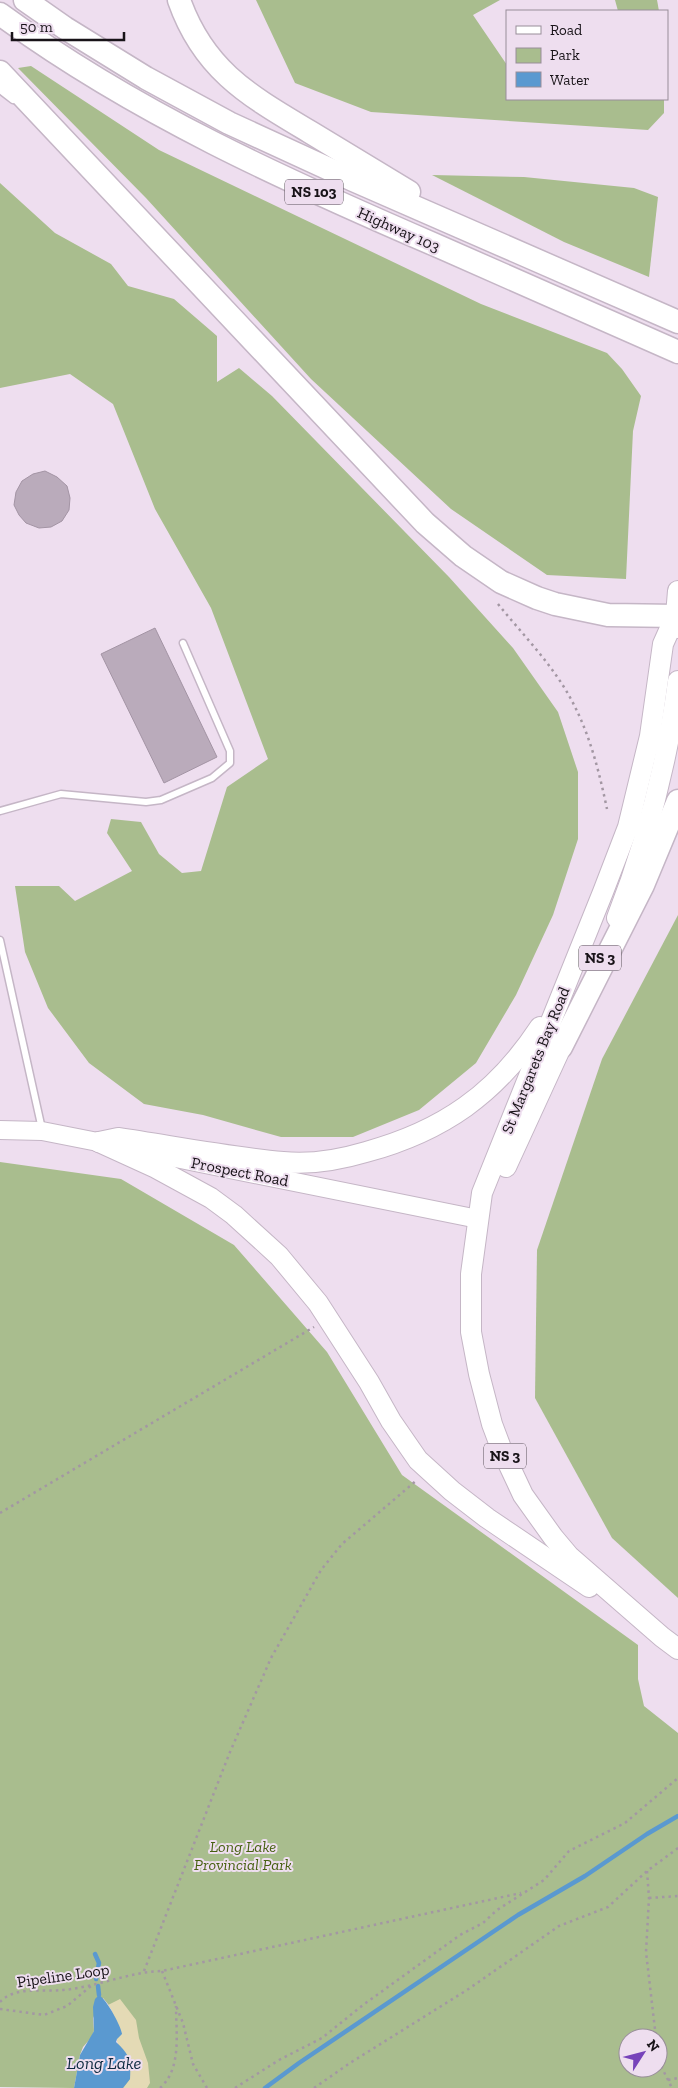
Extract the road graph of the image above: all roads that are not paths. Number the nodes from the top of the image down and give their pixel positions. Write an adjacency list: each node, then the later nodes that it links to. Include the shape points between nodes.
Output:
1 (25, 0): 9 (highway, Highway 103 / NS 103, via 138,74 229,123)
2 (179, 0): 9 (highway, via 201,46 240,88 431,206)
3 (0, 14): 11 (highway, Highway 103 / NS 103, via 119,92 238,157)
4 (0, 72): 8 (highway)
5 (0, 90): 6 (lane)
6 (22, 108)
7 (29, 113): 8 (lane)
8 (66, 143): 13 (highway, via 425,523 463,556 501,582 555,604 608,615)
9 (516, 252): 10 (highway, Highway 103 / NS 103)
10 (678, 322)
11 (678, 352)
12 (678, 591): 13 (main road, St Margarets Bay Road / NS 3)
13 (677, 620): 19 (main road, St Margarets Bay Road / NS 3, via 663,644 650,736 628,826)
14 (183, 643): 17 (lane, via 230,751 230,763 212,778 161,800 146,802 61,794)
15 (678, 682): 20 (main road, St Margarets Bay Road / NS 3, via 667,751 650,824 613,928)
16 (678, 801): 20 (highway, via 643,885)
17 (0, 811)
18 (0, 940): 22 (lane)
19 (567, 980): 23 (main road, via 537,1032 499,1078 454,1116 402,1142 344,1158 303,1162 118,1138); 24 (main road, St Margarets Bay Road / NS 3, via 482,1192)
20 (561, 1047): 24 (main road, St Margarets Bay Road / NS 3, via 494,1198)
21 (0, 1130): 22 (main road, Prospect Road)
22 (42, 1131): 23 (main road, Prospect Road)
23 (99, 1142): 24 (main road, Prospect Road); 25 (main road, via 165,1173 211,1198 234,1215 280,1256 318,1303 418,1460 488,1518)
24 (478, 1219): 25 (main road, St Margarets Bay Road / NS 3, via 471,1274 471,1332 479,1374 501,1448 523,1495 569,1556)
25 (662, 1637): 26 (main road, St Margarets Bay Road / NS 3)
26 (678, 1649)

